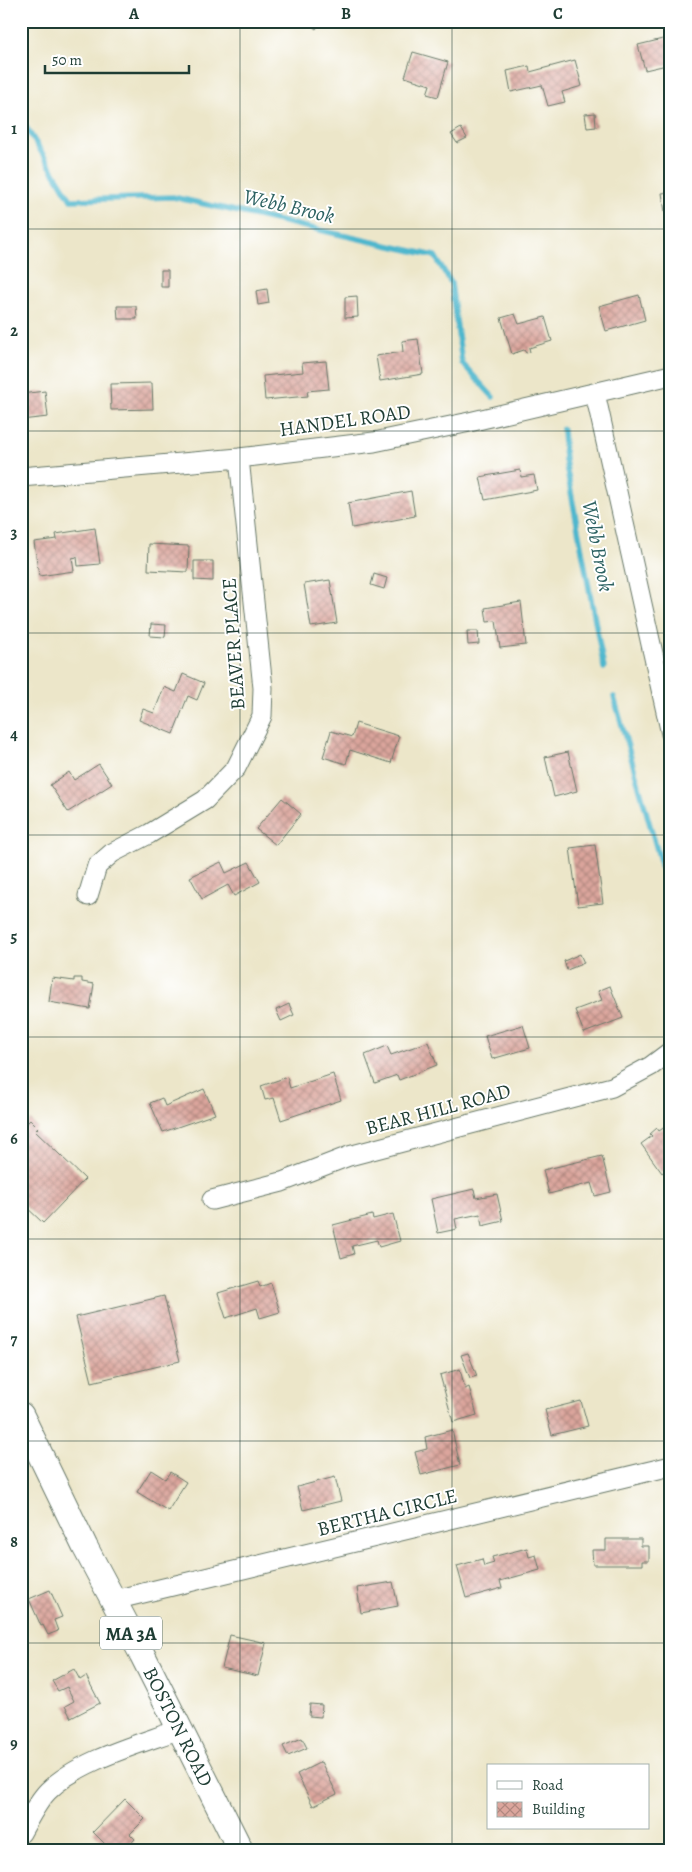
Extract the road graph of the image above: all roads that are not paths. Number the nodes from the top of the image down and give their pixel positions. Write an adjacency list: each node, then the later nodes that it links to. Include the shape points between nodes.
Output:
1 (671, 375): 2 (street, HANDEL ROAD)
2 (595, 393): 3 (street, HANDEL ROAD, via 374,442); 5 (street)
3 (240, 458): 4 (street, HANDEL ROAD); 6 (street, BEAVER PLACE, via 263,688 262,716 236,768 205,800 112,853 97,866)
4 (21, 477)
5 (671, 734)
6 (88, 896)
7 (671, 1051): 8 (street, BEAR HILL ROAD, via 651,1066 612,1086 349,1156 282,1182)
8 (212, 1200)
9 (21, 1415): 11 (main road, BOSTON ROAD / MA 3A)
10 (671, 1466): 11 (street, BERTHA CIRCLE)
11 (114, 1600): 12 (main road, BOSTON ROAD / MA 3A)
12 (180, 1729): 13 (street, via 70,1774 48,1791); 14 (main road, BOSTON ROAD / MA 3A)
13 (21, 1833)
14 (241, 1851)

